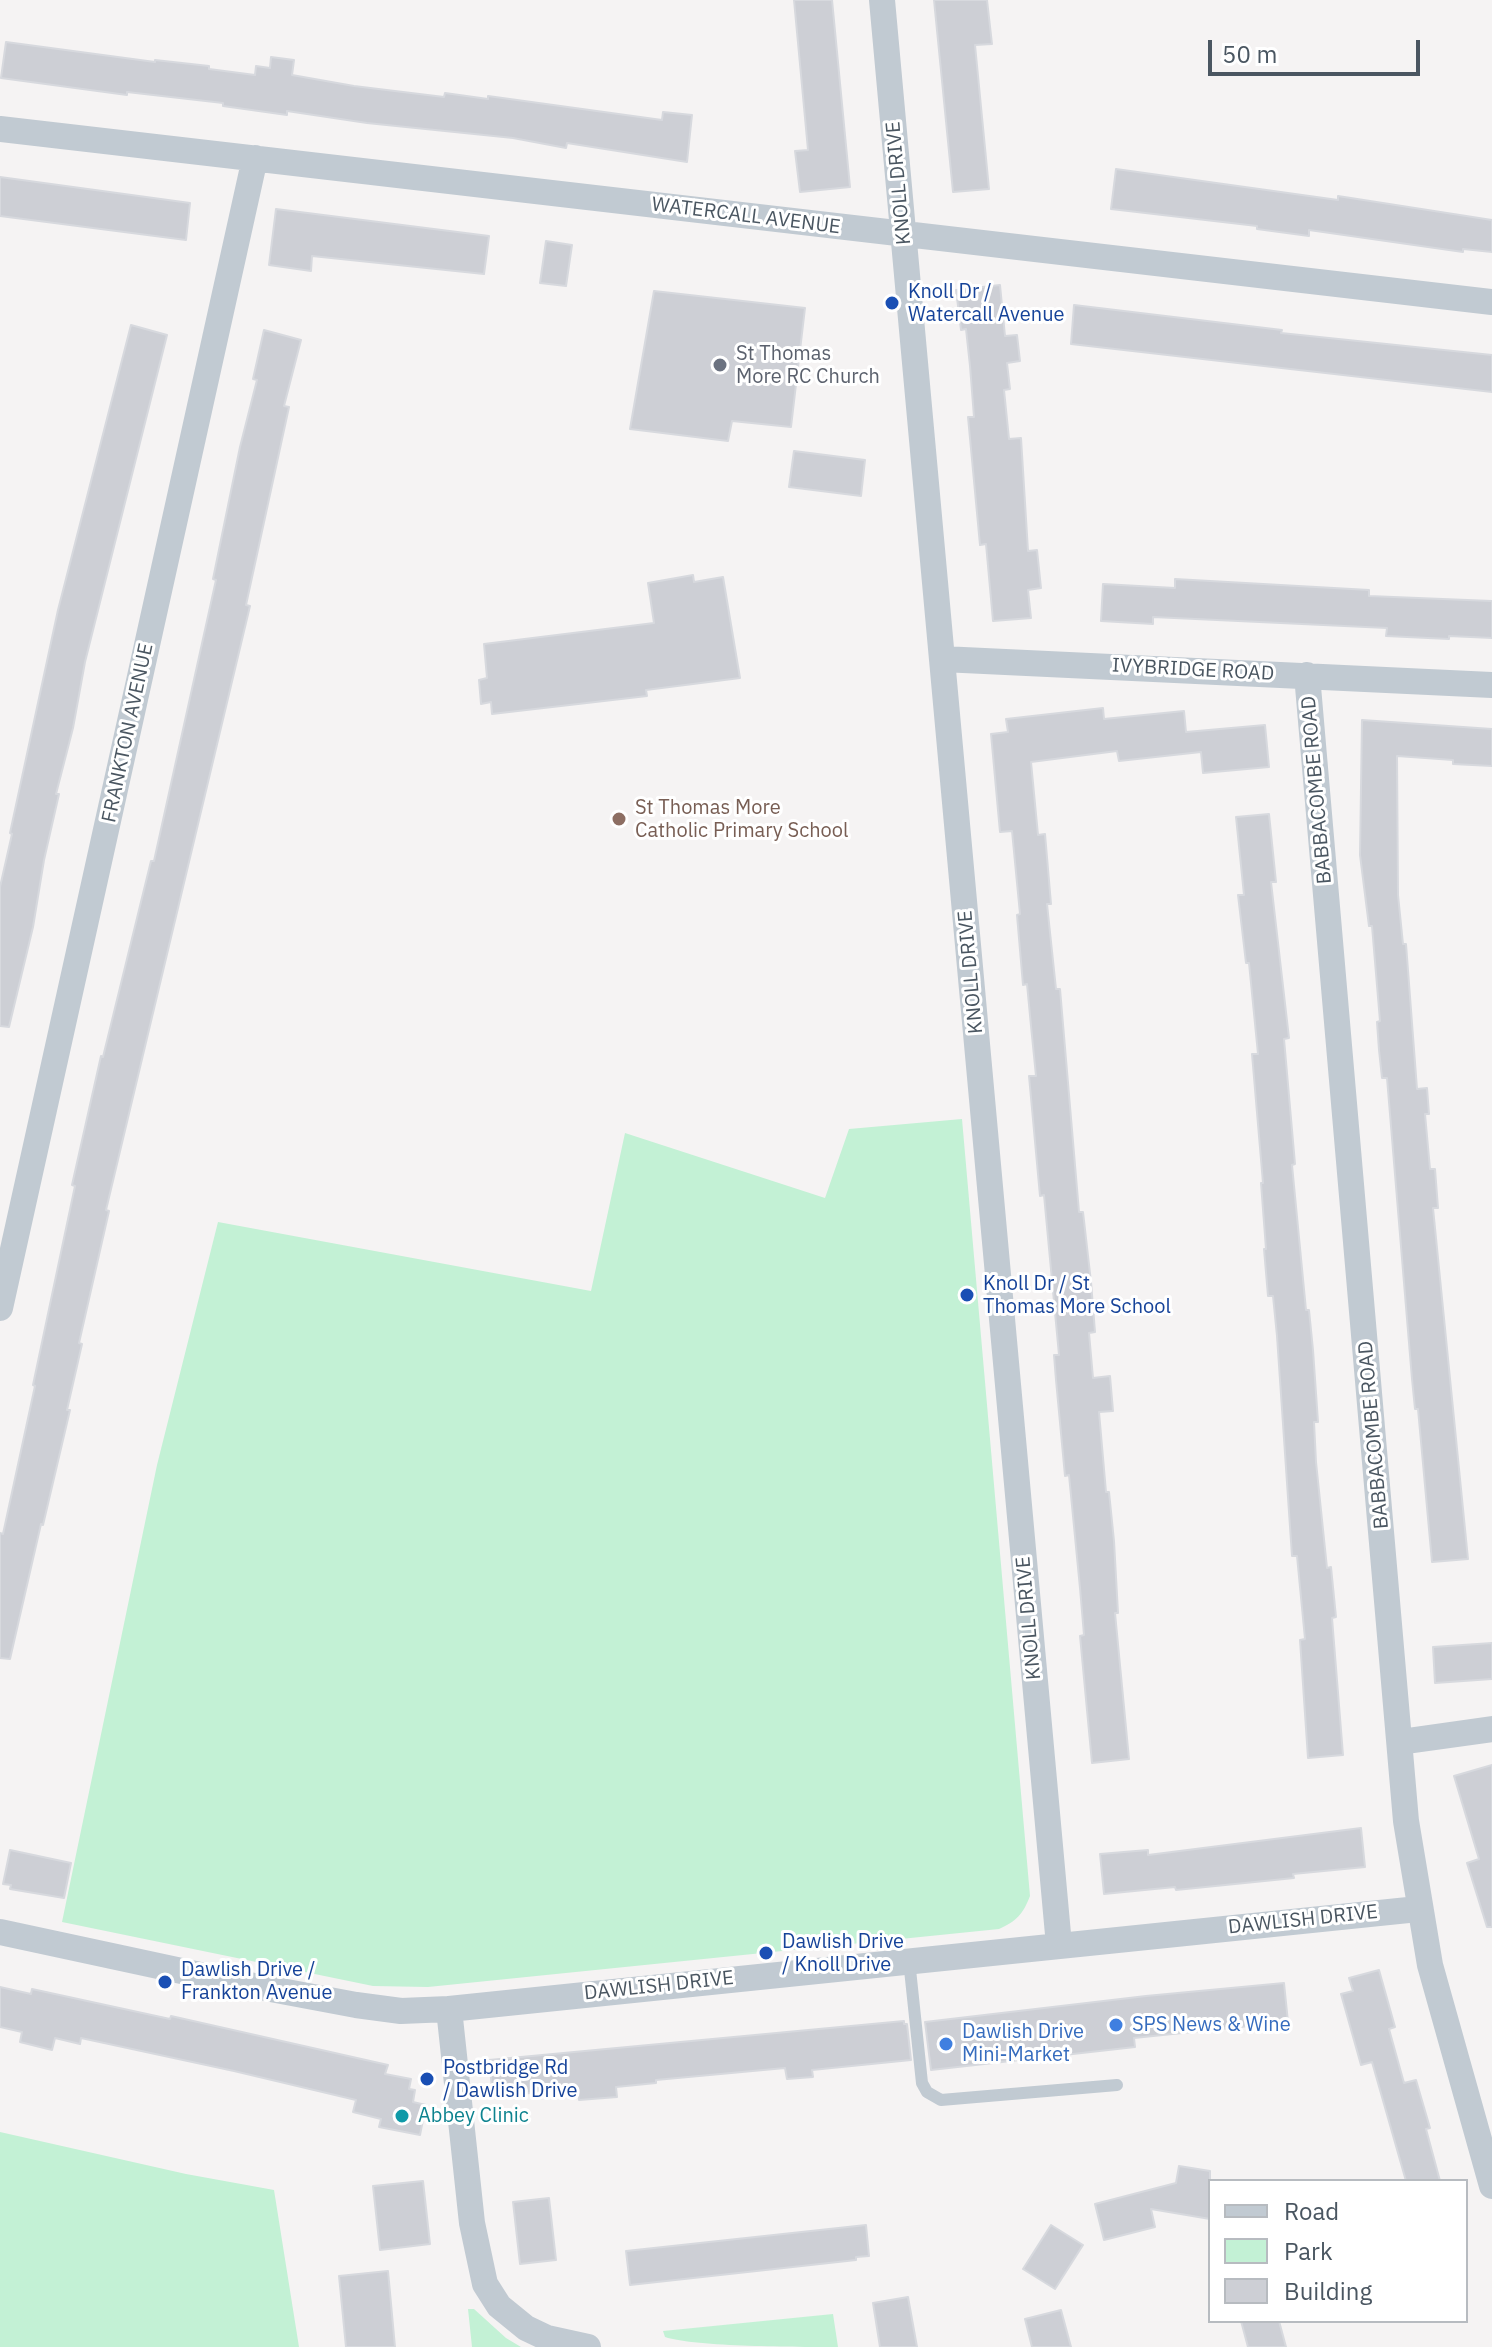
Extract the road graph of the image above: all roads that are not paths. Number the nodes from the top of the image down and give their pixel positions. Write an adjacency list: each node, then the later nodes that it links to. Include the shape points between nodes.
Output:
1 (882, 0): 4 (street, KNOLL DRIVE)
2 (0, 129): 3 (street, WATERCALL AVENUE)
3 (255, 158): 4 (street, WATERCALL AVENUE); 9 (street, FRANKTON AVENUE)
4 (904, 234): 5 (street, WATERCALL AVENUE); 6 (street, KNOLL DRIVE)
5 (1492, 302)
6 (942, 659): 7 (street, IVYBRIDGE ROAD); 14 (street, KNOLL DRIVE)
7 (1307, 675): 8 (street, IVYBRIDGE ROAD); 11 (street, BABBACOMBE ROAD)
8 (1492, 685)
9 (0, 1308)
10 (1492, 1729): 11 (street)
11 (1400, 1742): 12 (street, BABBACOMBE ROAD)
12 (1418, 1909): 14 (street, DAWLISH DRIVE); 18 (street, BABBACOMBE ROAD)
13 (0, 1932): 16 (street, DAWLISH DRIVE, via 356,2005 401,2011)
14 (1059, 1945): 15 (street, DAWLISH DRIVE)
15 (909, 1960): 16 (street, DAWLISH DRIVE); 17 (lane, via 922,2083 933,2097)
16 (449, 2009): 19 (street, via 472,2223 485,2284 499,2306 526,2328)
17 (1117, 2085)
18 (1492, 2186)
19 (588, 2347)

